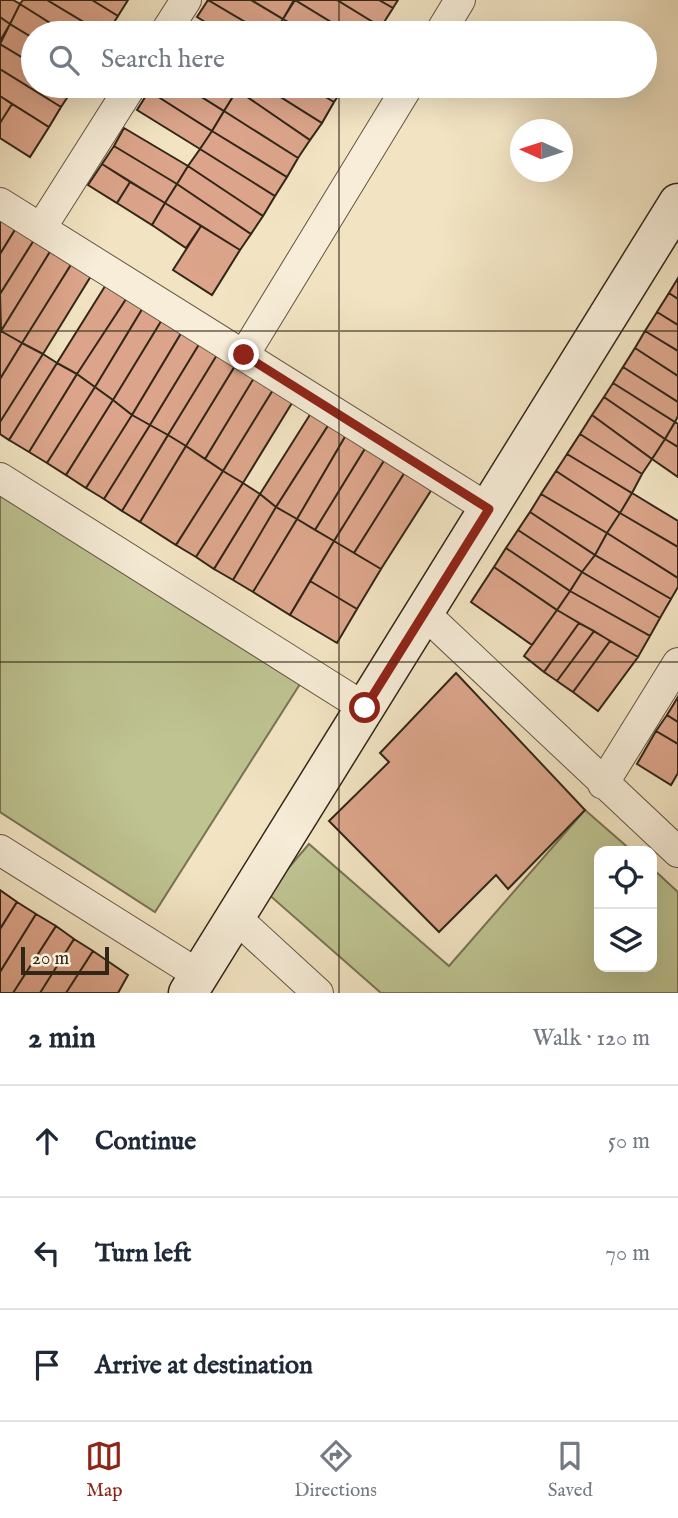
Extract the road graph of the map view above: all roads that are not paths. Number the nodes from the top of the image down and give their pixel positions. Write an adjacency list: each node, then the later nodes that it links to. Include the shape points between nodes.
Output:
1 (186, 0): 3 (street)
2 (460, 0): 4 (street)
3 (173, 21)
4 (447, 21)
5 (123, 98): 9 (street)
6 (401, 98): 10 (street)
7 (0, 202): 9 (street)
8 (678, 203): 12 (street)
9 (41, 228): 10 (street)
10 (244, 355): 12 (street)
11 (0, 478): 15 (street)
12 (489, 509): 13 (street)
13 (424, 613): 15 (street); 16 (street)
14 (678, 663): 16 (street)
15 (365, 708): 19 (street)
16 (603, 784): 18 (street)
17 (0, 850): 20 (street)
18 (678, 852)
19 (235, 917): 20 (street); 21 (street)
20 (194, 984)
21 (318, 993)

